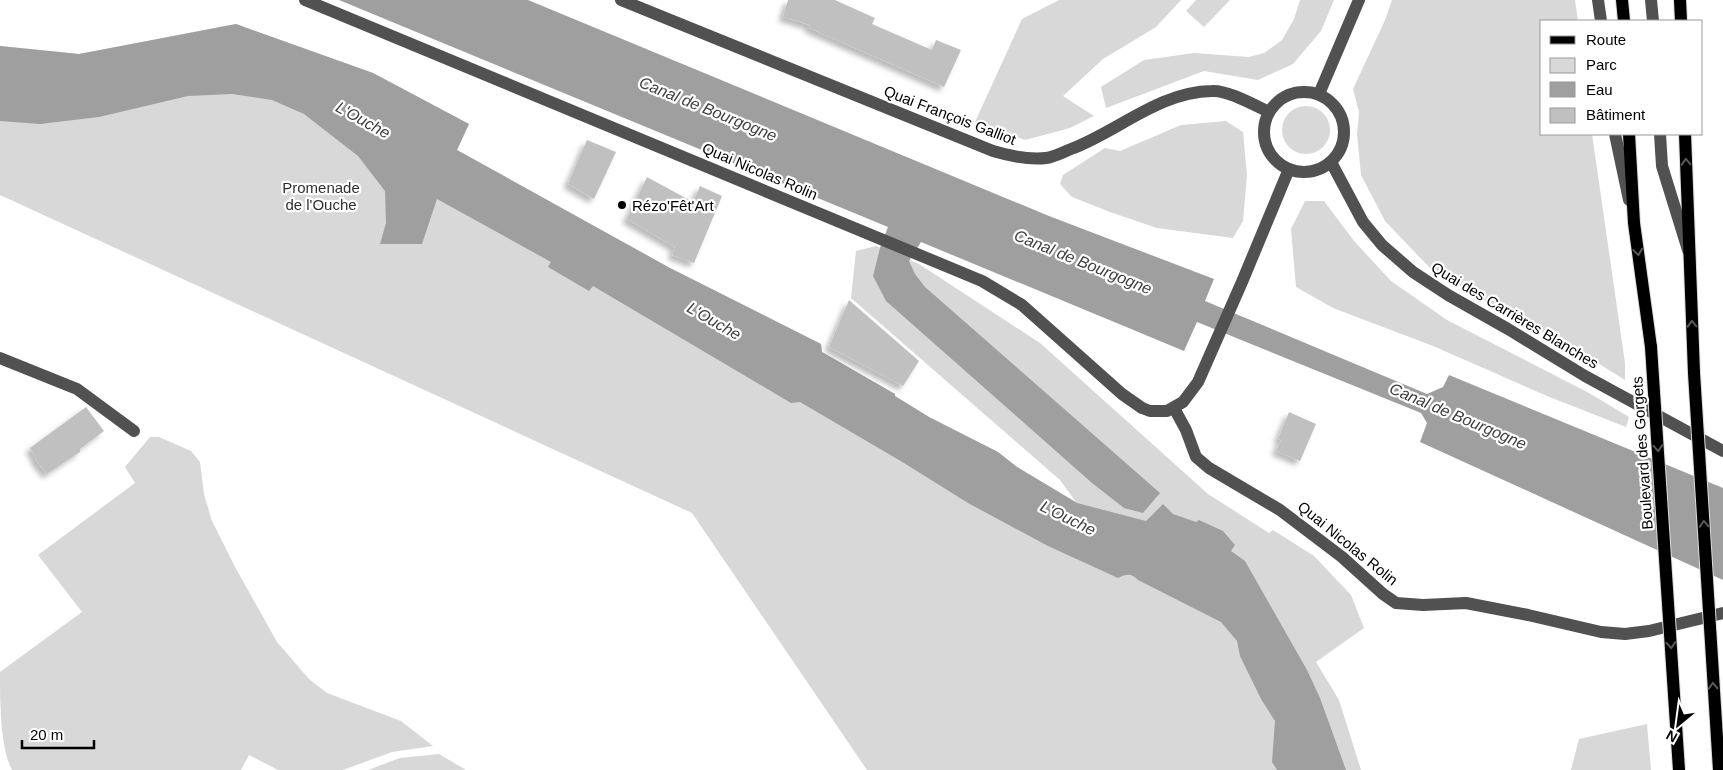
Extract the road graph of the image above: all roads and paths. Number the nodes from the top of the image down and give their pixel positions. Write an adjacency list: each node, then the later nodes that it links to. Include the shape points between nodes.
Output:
1 (305, 0): 23 (street, Quai Nicolas Rolin, via 982,281 1022,306 1142,408 1159,412)
2 (620, 0): 13 (street, Quai François Galliot, via 1017,158 1047,158 1087,143 1136,114 1181,95 1213,90 1243,99)
3 (1359, 0): 12 (street)
4 (1598, 0): 8 (street)
5 (1622, 0): 9 (main road)
6 (1652, 0): 10 (street)
7 (1680, 0): 11 (main road)
8 (1601, 20)
9 (1624, 20)
10 (1653, 20)
11 (1681, 20)
12 (1318, 94): 13 (street, via 1306,91 1292,93 1280,98); 18 (street, via 1330,101 1344,124 1340,151)
13 (1269, 112): 19 (street, via 1263,132 1266,145 1272,157)
14 (1615, 135): 20 (street)
15 (1630, 135): 20 (main road, Boulevard des Gorgets)
16 (1660, 135): 21 (street, via 1662,166)
17 (1685, 135): 21 (main road, one-way to 17)
18 (1331, 162): 19 (street, via 1307,172); 25 (street, Quai des Carrières Blanches, via 1363,222 1382,245 1413,272 1585,376)
19 (1289, 169): 23 (street, via 1206,365 1193,390)
20 (1634, 223): 27 (main road, Boulevard des Gorgets, one-way to 27, bridge, via 1651,347)
21 (1690, 257): 28 (main road, one-way to 21, bridge)
22 (0, 358): 24 (street, via 77,389)
23 (1174, 408): 26 (street, Quai Nicolas Rolin, via 1196,457 1280,510 1396,602 1423,605 1466,603 1601,632 1625,634 1649,632)
24 (134, 431)
25 (1723, 451)
26 (1723, 612)
27 (1679, 770)
28 (1718, 770)

